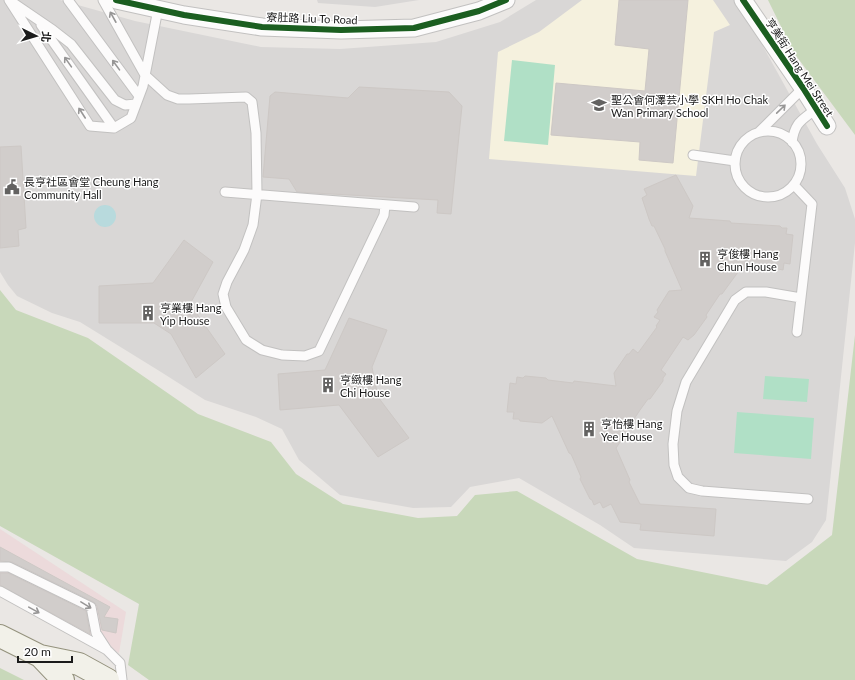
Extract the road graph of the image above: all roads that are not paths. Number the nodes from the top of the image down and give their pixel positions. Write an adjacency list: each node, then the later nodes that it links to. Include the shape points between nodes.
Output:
1 (9, 0): 8 (lane); 14 (lane, one-way to 1, via 90,126)
2 (68, 0): 11 (lane, one-way to 2)
3 (103, 0): 9 (lane, one-way to 3)
4 (116, 0): 7 (street, 寮肚路 Liu To Road)
5 (506, 0): 7 (street, 寮肚路 Liu To Road, via 479,11 414,28 341,30 262,27)
6 (744, 0): 10 (street, 亨美街 Hang Mei Street)
7 (158, 9): 9 (lane)
8 (36, 19): 11 (lane, via 71,44 115,100 125,105); 14 (lane, one-way to 8)
9 (146, 75): 11 (lane); 21 (lane, via 167,95 178,99 246,97 252,102 256,133)
10 (803, 88): 12 (street, 亨美街 Hang Mei Street); 15 (lane, one-way to 10)
11 (138, 100): 14 (lane, via 131,118)
12 (816, 109): 13 (street, 亨美街 Hang Mei Street); 16 (lane, via 799,122 794,130)
13 (827, 126)
14 (114, 128)
15 (759, 132): 16 (lane, via 777,132); 18 (lane, via 742,143)
16 (792, 142): 19 (lane, via 801,158 800,172)
17 (693, 156): 18 (lane)
18 (735, 161): 19 (lane, via 735,172 740,182 756,196 777,197)
19 (794, 185): 24 (lane, via 812,204)
20 (225, 192): 21 (lane)
21 (257, 194): 22 (lane); 22 (lane, via 253,225 244,250 222,294 226,307 246,340 262,350 282,355 305,356 319,351 384,215)
22 (385, 205): 23 (lane)
23 (414, 207)
24 (801, 298): 25 (lane); 26 (lane, via 766,292 746,292 735,300 686,382 677,411 673,444 674,465 678,477 689,488)
25 (797, 332)
26 (808, 499)
27 (0, 567): 30 (lane, one-way to 30, via 9,566 91,607 96,634)
28 (0, 591): 30 (lane, one-way to 30)
29 (0, 636): 31 (main road)
30 (107, 650): 34 (lane, via 120,663)
31 (40, 656): 32 (main road); 33 (main road, via 80,664)
32 (63, 680)
33 (108, 680)
34 (122, 680)

